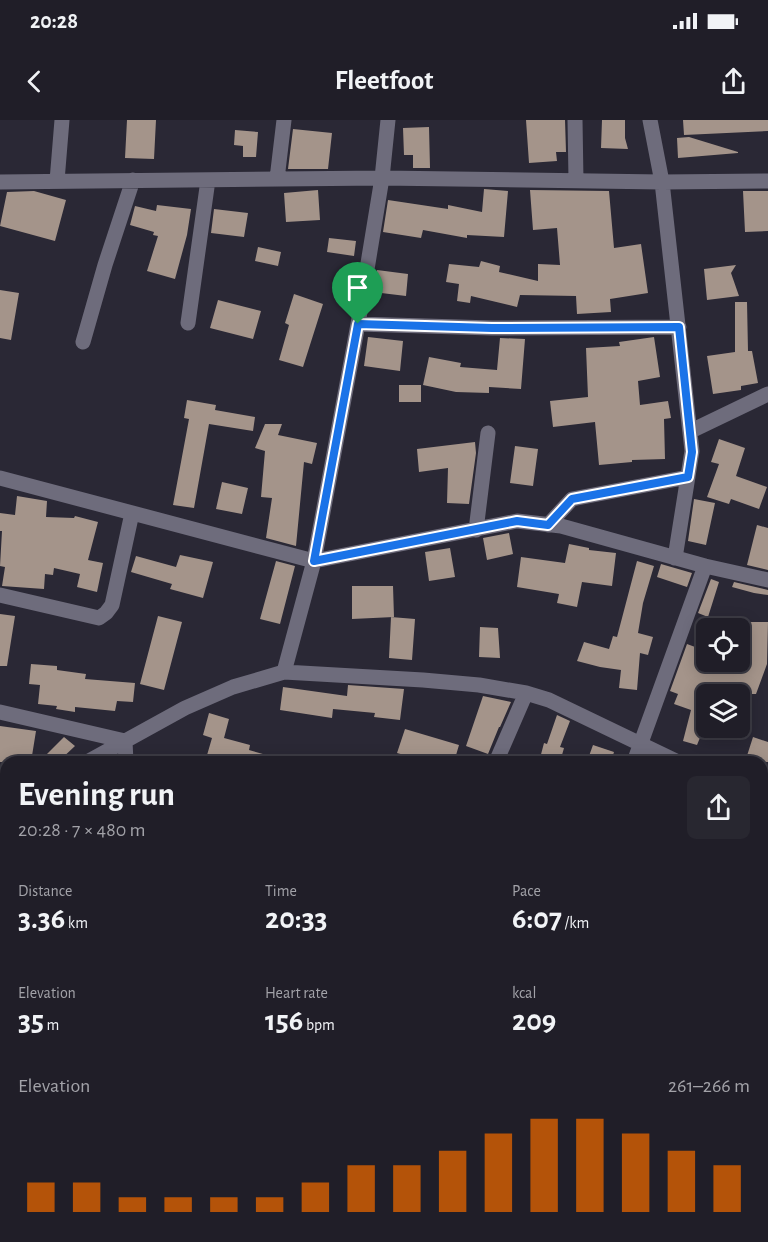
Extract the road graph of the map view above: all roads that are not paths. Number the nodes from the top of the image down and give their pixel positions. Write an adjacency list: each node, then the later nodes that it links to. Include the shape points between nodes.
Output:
1 (62, 120): 11 (street)
2 (284, 120): 7 (street)
3 (388, 120): 6 (street)
4 (575, 120): 10 (street)
5 (650, 120): 13 (street)
6 (382, 178): 7 (street); 10 (street); 16 (street)
7 (277, 179): 9 (street)
8 (133, 180): 9 (street); 11 (street); 18 (street)
9 (207, 180): 15 (street)
10 (576, 180): 13 (street)
11 (57, 181): 14 (street)
12 (768, 181): 13 (street)
13 (662, 182): 17 (street)
14 (0, 183)
15 (188, 323)
16 (358, 324): 17 (street); 28 (street)
17 (679, 327): 20 (street)
18 (83, 342)
19 (768, 394): 20 (street)
20 (691, 430): 22 (street)
21 (488, 433): 26 (street)
22 (688, 477): 25 (street, via 572,499); 27 (street)
23 (0, 478): 24 (street)
24 (132, 513): 28 (street); 31 (street, via 112,605 99,618)
25 (548, 525): 26 (street, via 517,521); 27 (street)
26 (476, 530): 28 (street)
27 (675, 558): 29 (street)
28 (314, 561): 32 (street)
29 (705, 566): 30 (street); 36 (street)
30 (768, 580)
31 (0, 595)
32 (284, 672): 33 (street, via 423,680); 35 (street, via 233,687)
33 (526, 693): 36 (street); 39 (street)
34 (0, 712): 35 (street)
35 (125, 741): 37 (street); 38 (street)
36 (641, 744): 40 (street); 41 (street)
37 (98, 756)
38 (126, 756)
39 (499, 756)
40 (636, 756)
41 (666, 756)

